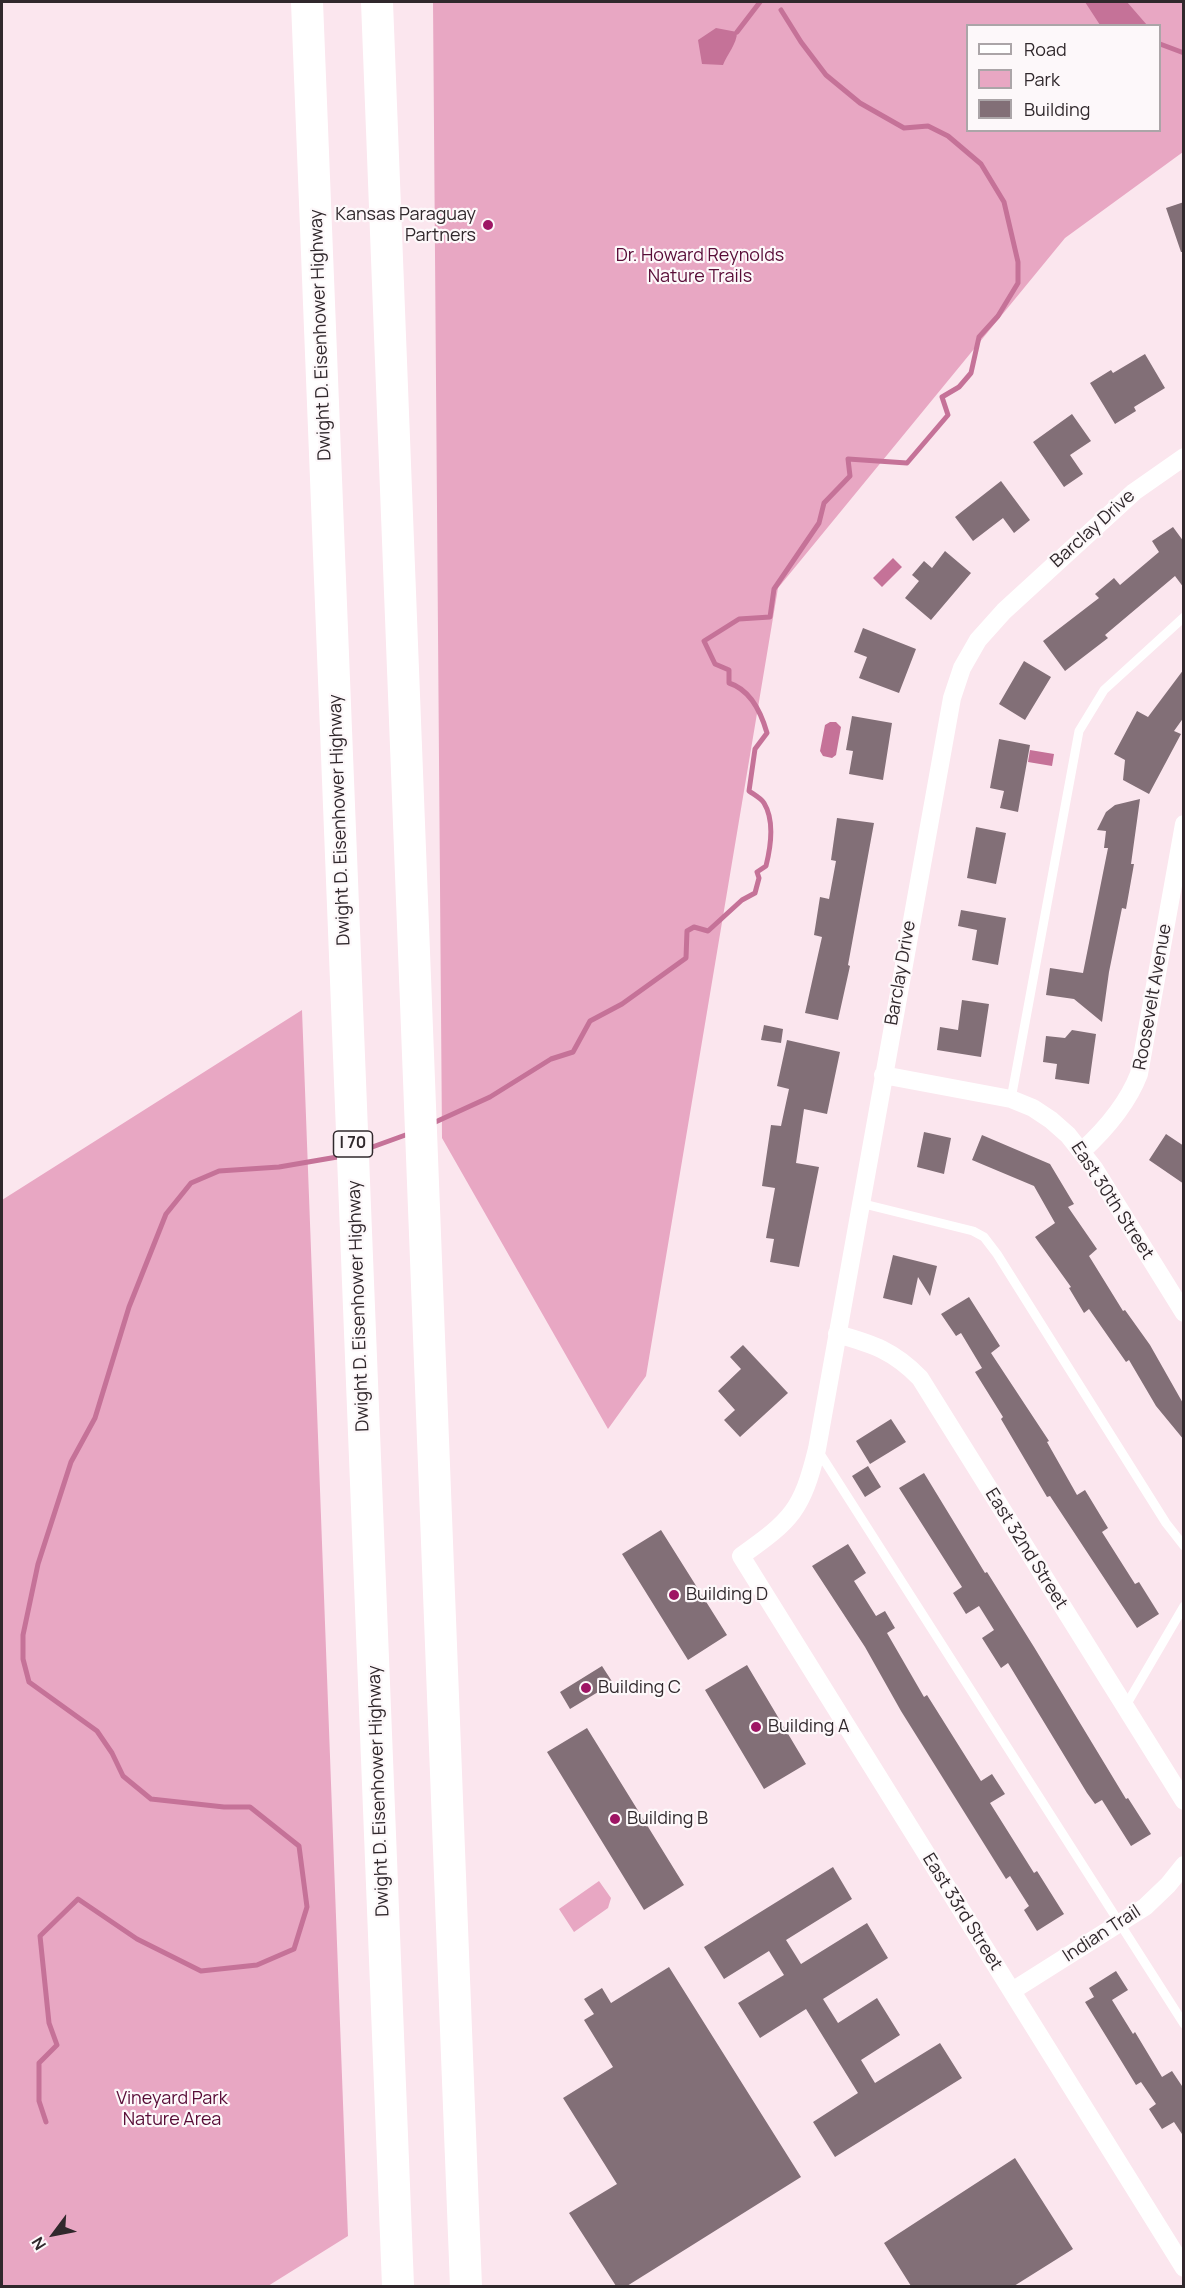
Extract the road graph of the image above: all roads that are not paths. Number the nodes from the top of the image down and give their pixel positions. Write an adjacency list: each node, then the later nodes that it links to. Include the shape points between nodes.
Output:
1 (307, 2): 25 (highway, Dwight D. Eisenhower Highway / I 70)
2 (376, 2): 26 (highway)
3 (1184, 457): 6 (street, Barclay Drive, via 1134,492 1032,584 978,640 963,668 952,698)
4 (1184, 617): 7 (lane, via 1104,690 1079,730)
5 (1184, 824): 8 (street, Roosevelt Avenue, via 1139,1074 1125,1102)
6 (883, 1075): 7 (street, East 30th Street); 9 (street, Barclay Drive)
7 (1011, 1099): 8 (street, East 30th Street, via 1051,1120)
8 (1082, 1151): 10 (street, East 30th Street)
9 (860, 1203): 11 (street, Barclay Drive); 13 (lane, via 957,1225 984,1237)
10 (1184, 1312)
11 (837, 1334): 12 (street, Barclay Drive); 18 (street, East 32nd Street, via 890,1352 920,1378)
12 (818, 1449): 16 (street, Barclay Drive, via 795,1510); 21 (lane)
13 (1166, 1523): 14 (lane); 15 (lane)
14 (1184, 1541)
15 (1184, 1546)
16 (741, 1556): 22 (street, East 33rd Street)
17 (1184, 1606): 18 (lane)
18 (1125, 1707): 19 (street, East 32nd Street)
19 (1184, 1801)
20 (1184, 1865): 21 (street, Indian Trail, via 1157,1896)
21 (1119, 1924): 22 (street, Indian Trail); 23 (lane)
22 (1012, 1991): 24 (street, East 33rd Street)
23 (1184, 2024)
24 (1184, 2268)
25 (398, 2286)
26 (466, 2286)

